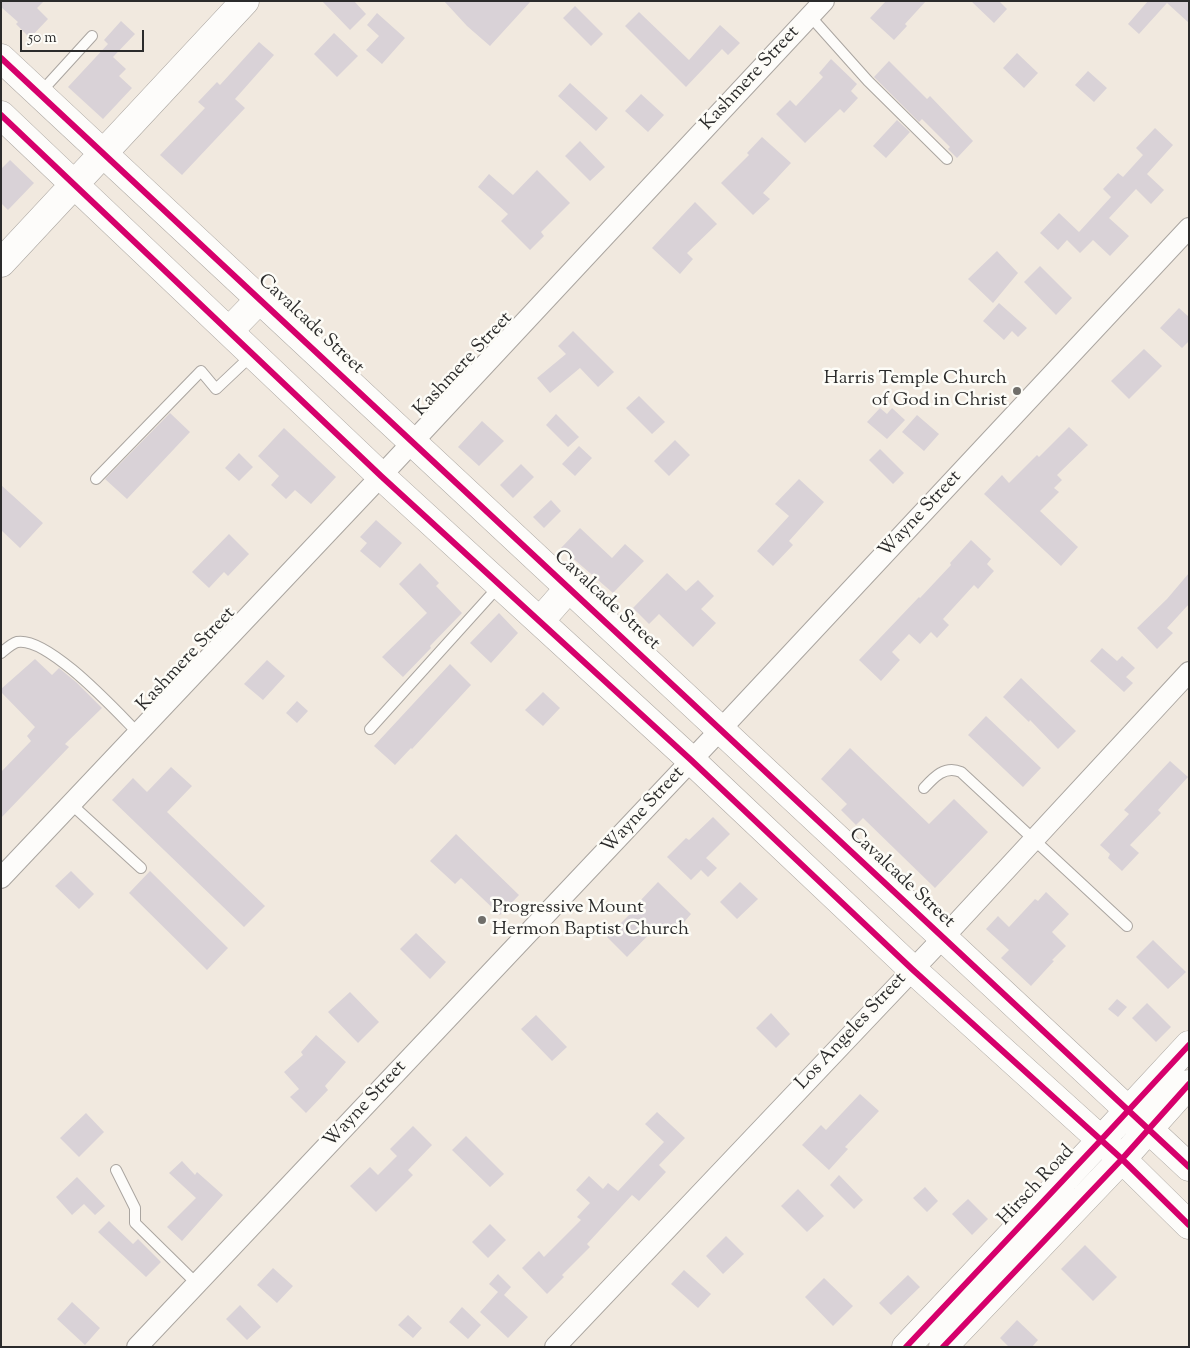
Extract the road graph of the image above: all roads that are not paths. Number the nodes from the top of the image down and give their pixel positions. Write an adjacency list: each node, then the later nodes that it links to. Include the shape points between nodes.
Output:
1 (245, 1): 8 (main road)
2 (824, 1): 3 (street, Kashmere Street)
3 (810, 16): 9 (lane, via 868,81); 16 (street, Kashmere Street)
4 (92, 36): 6 (lane)
5 (1, 58): 6 (main road, Cavalcade Street)
6 (39, 93): 8 (main road, Cavalcade Street)
7 (1, 115): 10 (main road)
8 (104, 153): 10 (main road); 13 (main road, Cavalcade Street)
9 (947, 160)
10 (74, 185): 12 (main road); 14 (main road)
11 (1189, 228): 25 (street, Wayne Street)
12 (1, 262)
13 (260, 299): 14 (main road); 16 (main road, Cavalcade Street)
14 (228, 331): 15 (main road)
15 (253, 354): 17 (main road); 18 (lane, via 216,389 201,371)
16 (413, 442): 17 (street, Kashmere Street); 20 (main road, Cavalcade Street)
17 (381, 476): 19 (main road); 26 (street, Kashmere Street)
18 (96, 479)
19 (500, 585): 21 (main road); 24 (lane)
20 (569, 588): 21 (main road); 25 (main road, Cavalcade Street)
21 (540, 622): 27 (main road)
22 (1, 653): 26 (lane, via 16,642 37,646 62,661)
23 (1189, 672): 30 (street, Los Angeles Street)
24 (370, 729)
25 (721, 729): 27 (street, Wayne Street); 34 (main road, Cavalcade Street)
26 (138, 733): 29 (street, Kashmere Street)
27 (691, 760): 35 (main road); 45 (street, Wayne Street)
28 (924, 788): 30 (lane, via 946,770 961,772)
29 (71, 804): 31 (lane); 32 (street, Kashmere Street)
30 (1035, 839): 33 (lane); 34 (street, Los Angeles Street)
31 (141, 868)
32 (1, 878)
33 (1126, 926)
34 (942, 939): 35 (street, Los Angeles Street); 38 (main road, Cavalcade Street)
35 (912, 969): 40 (main road); 47 (street, Los Angeles Street)
36 (1189, 1045): 38 (main road, Hirsch Road)
37 (1189, 1084): 39 (main road)
38 (1128, 1110): 39 (main road, Cavalcade Street); 40 (main road, Hirsch Road)
39 (1148, 1128): 41 (main road); 42 (main road, Cavalcade Street)
40 (1101, 1140): 41 (main road); 48 (main road, Hirsch Road)
41 (1122, 1159): 44 (main road); 49 (main road)
42 (1189, 1168)
43 (116, 1170): 45 (lane, via 135,1208 135,1223)
44 (1189, 1225)
45 (197, 1284): 46 (street, Wayne Street)
46 (137, 1347)
47 (555, 1347)
48 (906, 1347)
49 (943, 1347)

